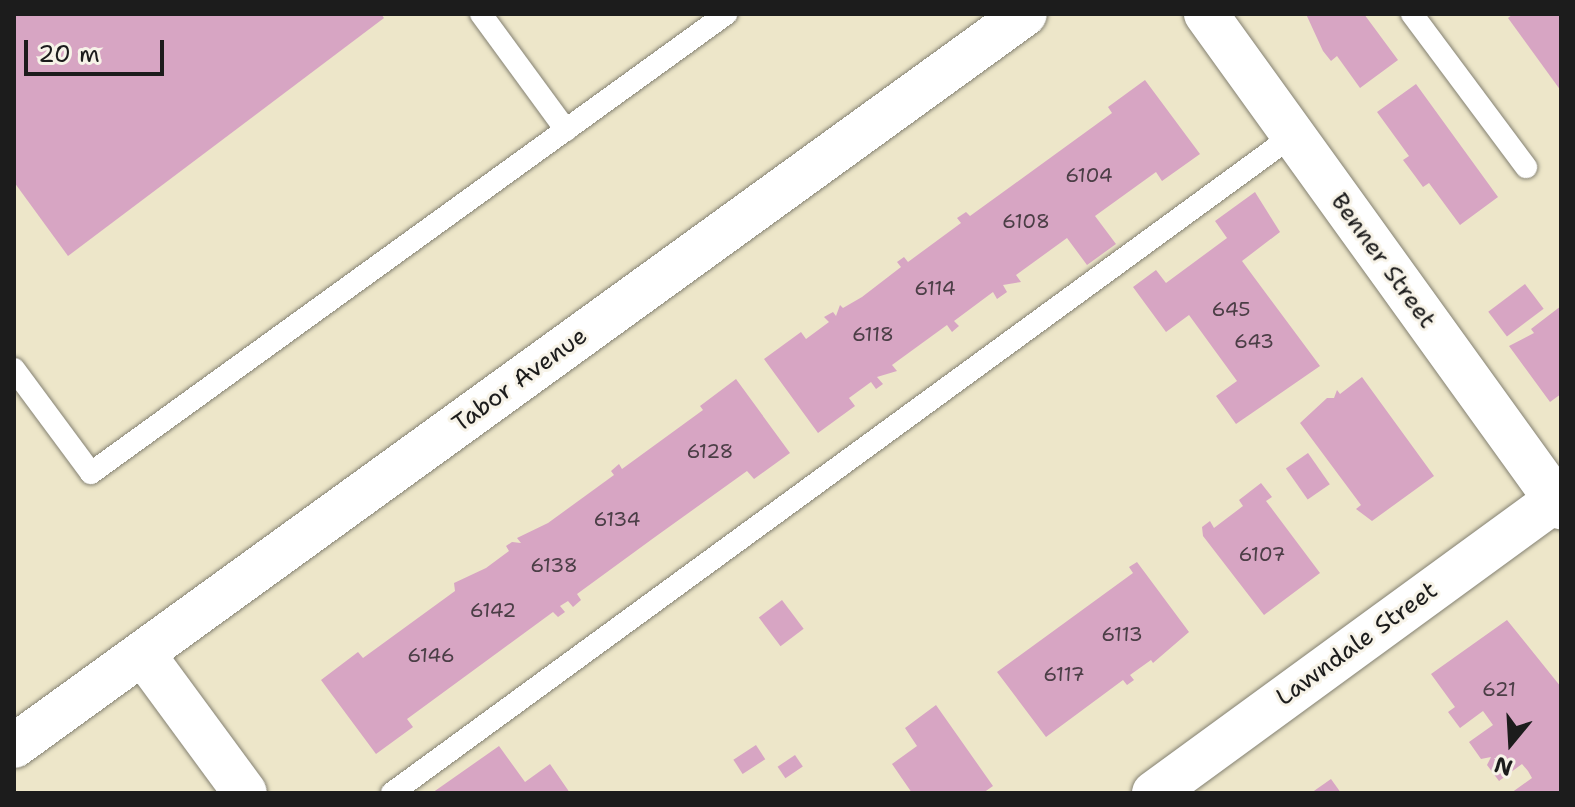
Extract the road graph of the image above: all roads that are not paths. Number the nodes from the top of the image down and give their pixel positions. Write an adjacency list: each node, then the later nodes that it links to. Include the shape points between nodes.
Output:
1 (481, 14): 6 (lane)
2 (726, 14): 6 (lane)
3 (1025, 14): 11 (street, Tabor Avenue)
4 (1206, 14): 7 (street, Benner Street)
5 (1412, 14): 8 (lane)
6 (566, 130): 9 (lane, via 91,473)
7 (1292, 136): 10 (street, Benner Street); 14 (lane)
8 (1526, 167)
9 (14, 369)
10 (1559, 501): 15 (street, Lawndale Street)
11 (143, 654): 12 (street, Tabor Avenue); 13 (street)
12 (14, 746)
13 (245, 793)
14 (392, 793)
15 (1154, 793)

